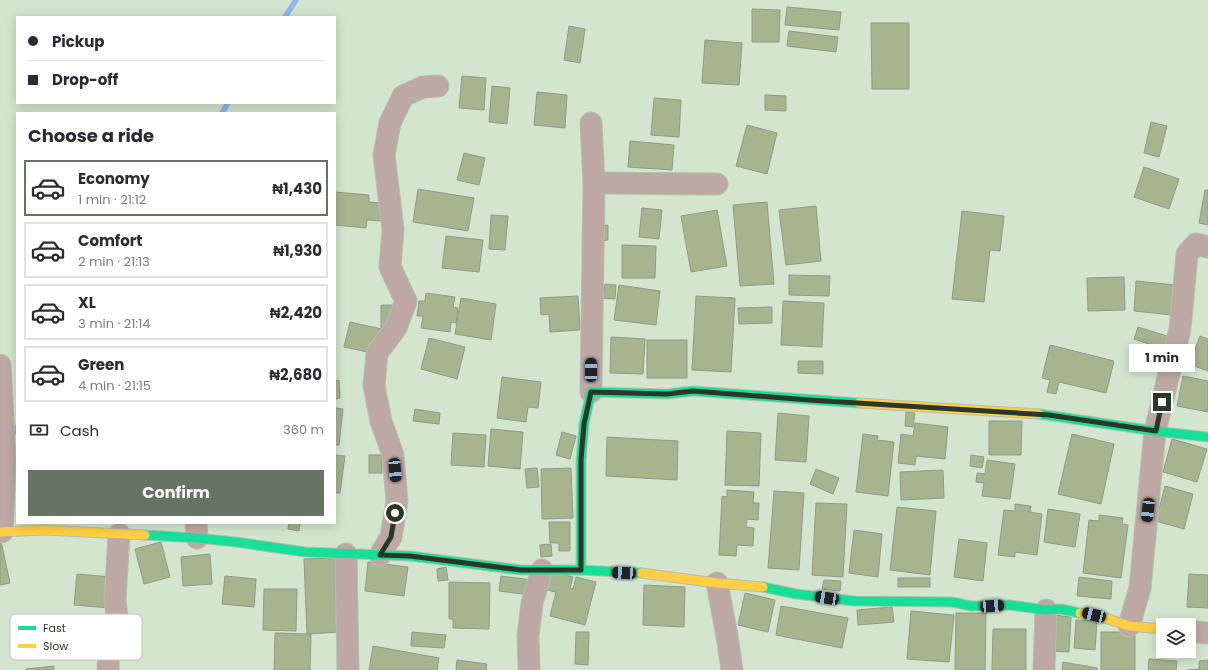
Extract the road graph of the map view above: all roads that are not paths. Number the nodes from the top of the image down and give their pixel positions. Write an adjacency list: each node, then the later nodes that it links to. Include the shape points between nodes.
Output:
1 (438, 86): 14 (street, via 423,87 403,96 390,123 384,155 392,229 390,267 406,301 396,328 377,353 374,386 381,421 393,455 397,501 391,537)
2 (591, 123): 3 (street)
3 (594, 184): 4 (street); 7 (street)
4 (717, 184)
5 (1208, 247): 8 (street, via 1196,244 1187,254 1180,329)
6 (0, 365): 11 (street, via 5,461)
7 (591, 392): 8 (street, via 667,394 693,391 1049,415); 16 (street, via 584,424 582,453)
8 (1156, 431): 9 (street); 20 (street, via 1140,588)
9 (1208, 437)
10 (197, 530): 12 (street); 13 (street, via 236,542 305,552)
11 (1, 532): 12 (street, via 44,530)
12 (119, 534): 19 (street, via 115,601)
13 (346, 554): 14 (street); 26 (street)
14 (380, 555): 15 (street)
15 (542, 570): 16 (street); 27 (street, via 532,603 528,636)
16 (581, 570): 17 (street, via 653,574)
17 (716, 583): 18 (street, via 764,587 854,601 952,602 971,606 1010,605); 28 (street)
18 (1046, 610): 20 (street, via 1061,609 1082,613); 29 (street)
19 (117, 614)
20 (1129, 626): 21 (street)
21 (1156, 628)
22 (1196, 632): 23 (street)
23 (1208, 633)
24 (109, 660): 25 (street)
25 (108, 670)
26 (348, 670)
27 (529, 670)
28 (732, 670)
29 (1044, 670)

